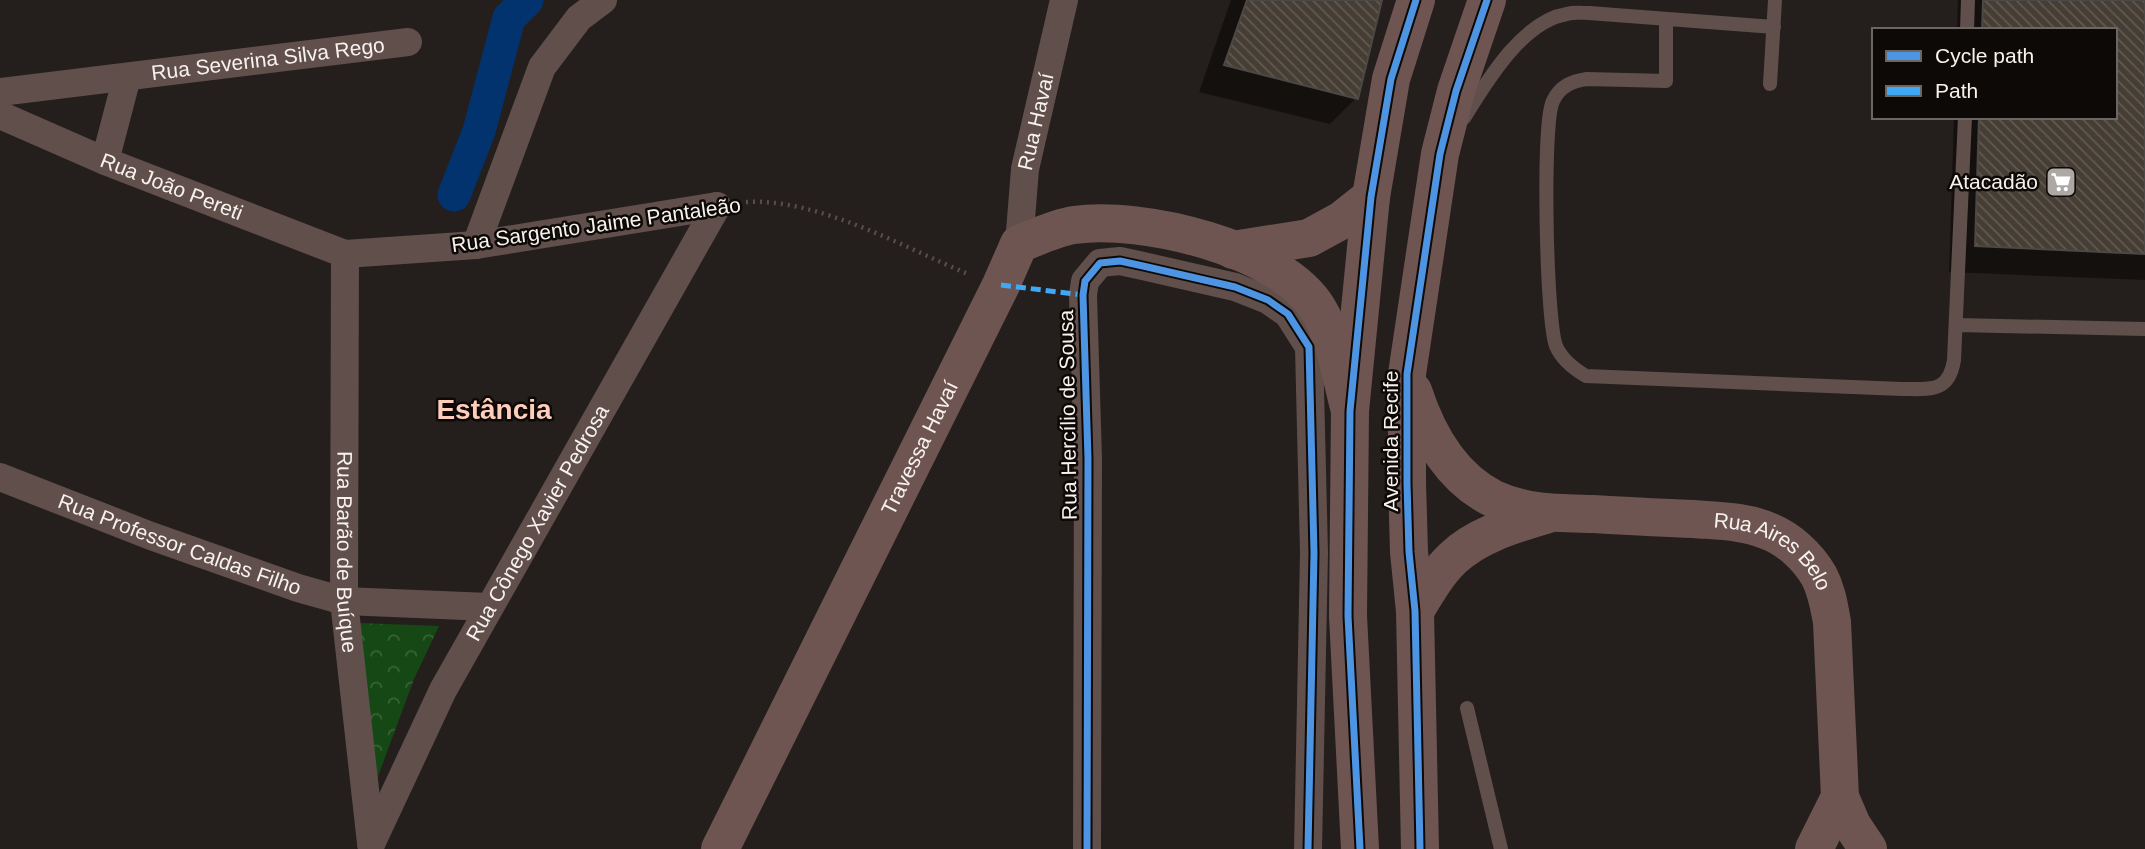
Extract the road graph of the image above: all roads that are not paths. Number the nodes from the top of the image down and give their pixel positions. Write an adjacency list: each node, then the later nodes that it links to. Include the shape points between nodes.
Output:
1 (603, 0): 21 (street, via 579,18 542,67)
2 (1064, 0): 20 (street, Rua Havaí, via 1025,169)
3 (1416, 0): 18 (main road, Avenida Recife, via 1391,79)
4 (1487, 0): 16 (main road, Avenida Recife, via 1455,91)
5 (1775, 0): 8 (lane)
6 (1968, 0): 9 (lane)
7 (1666, 20): 8 (lane); 16 (lane, via 1566,13 1536,28 1489,77); 24 (lane, via 1666,81 1576,80 1559,92 1550,109 1550,314 1557,348 1565,361 1597,378 1933,389 1953,371)
8 (1774, 27): 12 (lane)
9 (1967, 28)
10 (408, 42): 11 (street, Rua Severina Silva Rego)
11 (127, 77): 13 (street, Rua Severina Silva Rego); 17 (street, Rua Severina Silva Rego)
12 (1770, 84)
13 (0, 92)
14 (0, 115): 17 (street, Rua João Pereti)
15 (1965, 119): 24 (lane)
16 (1440, 155): 26 (main road, Avenida Recife)
17 (105, 161): 23 (street, Rua João Pereti)
18 (1371, 197): 22 (main road, via 1342,220 1308,237); 27 (main road, Avenida Recife)
19 (717, 206): 21 (street, Rua Sargento Jaime Pantaleão); 31 (street, Rua Cônego Xavier Pedrosa)
20 (1019, 244): 22 (main road, via 1060,227 1121,223 1177,231); 35 (main road, Travessa Havaí)
21 (476, 245): 23 (street, Rua Sargento Jaime Pantaleão)
22 (1233, 250): 27 (main road, via 1272,268 1318,308 1331,338)
23 (345, 254): 30 (street, Rua Barão de Buíque)
24 (1957, 325): 25 (lane)
25 (2145, 329)
26 (1407, 374): 29 (main road, Rua Aires Belo, via 1422,418 1442,454 1465,480 1492,498); 32 (main road, Avenida Recife)
27 (1350, 411): 39 (main road, Avenida Recife, via 1348,616)
28 (0, 477): 30 (street, Rua Professor Caldas Filho, via 151,536)
29 (1548, 514): 32 (main road, Rua Aires Belo, via 1496,532 1454,556 1437,576); 34 (main road, Rua Aires Belo, via 1748,525 1769,531 1806,558 1827,595 1832,622)
30 (344, 601): 31 (street, Rua Professor Caldas Filho); 36 (street, Rua Barão de Buíque)
31 (489, 607): 36 (street, Rua Cônego Xavier Pedrosa, via 443,690)
32 (1415, 617): 40 (main road, Avenida Recife)
33 (1467, 708): 41 (lane)
34 (1840, 797): 42 (main road, Rua Aires Belo); 43 (main road, Rua Aires Belo)
35 (728, 840)
36 (371, 847)
37 (1087, 849): 38 (street, Rua Hercílio de Sousa, via 1088,459 1083,295 1089,274 1100,263 1110,261 1235,287 1268,300 1288,314 1309,347 1314,553)
38 (1308, 849)
39 (1360, 849)
40 (1420, 849)
41 (1501, 849)
42 (1814, 849)
43 (1868, 849)

